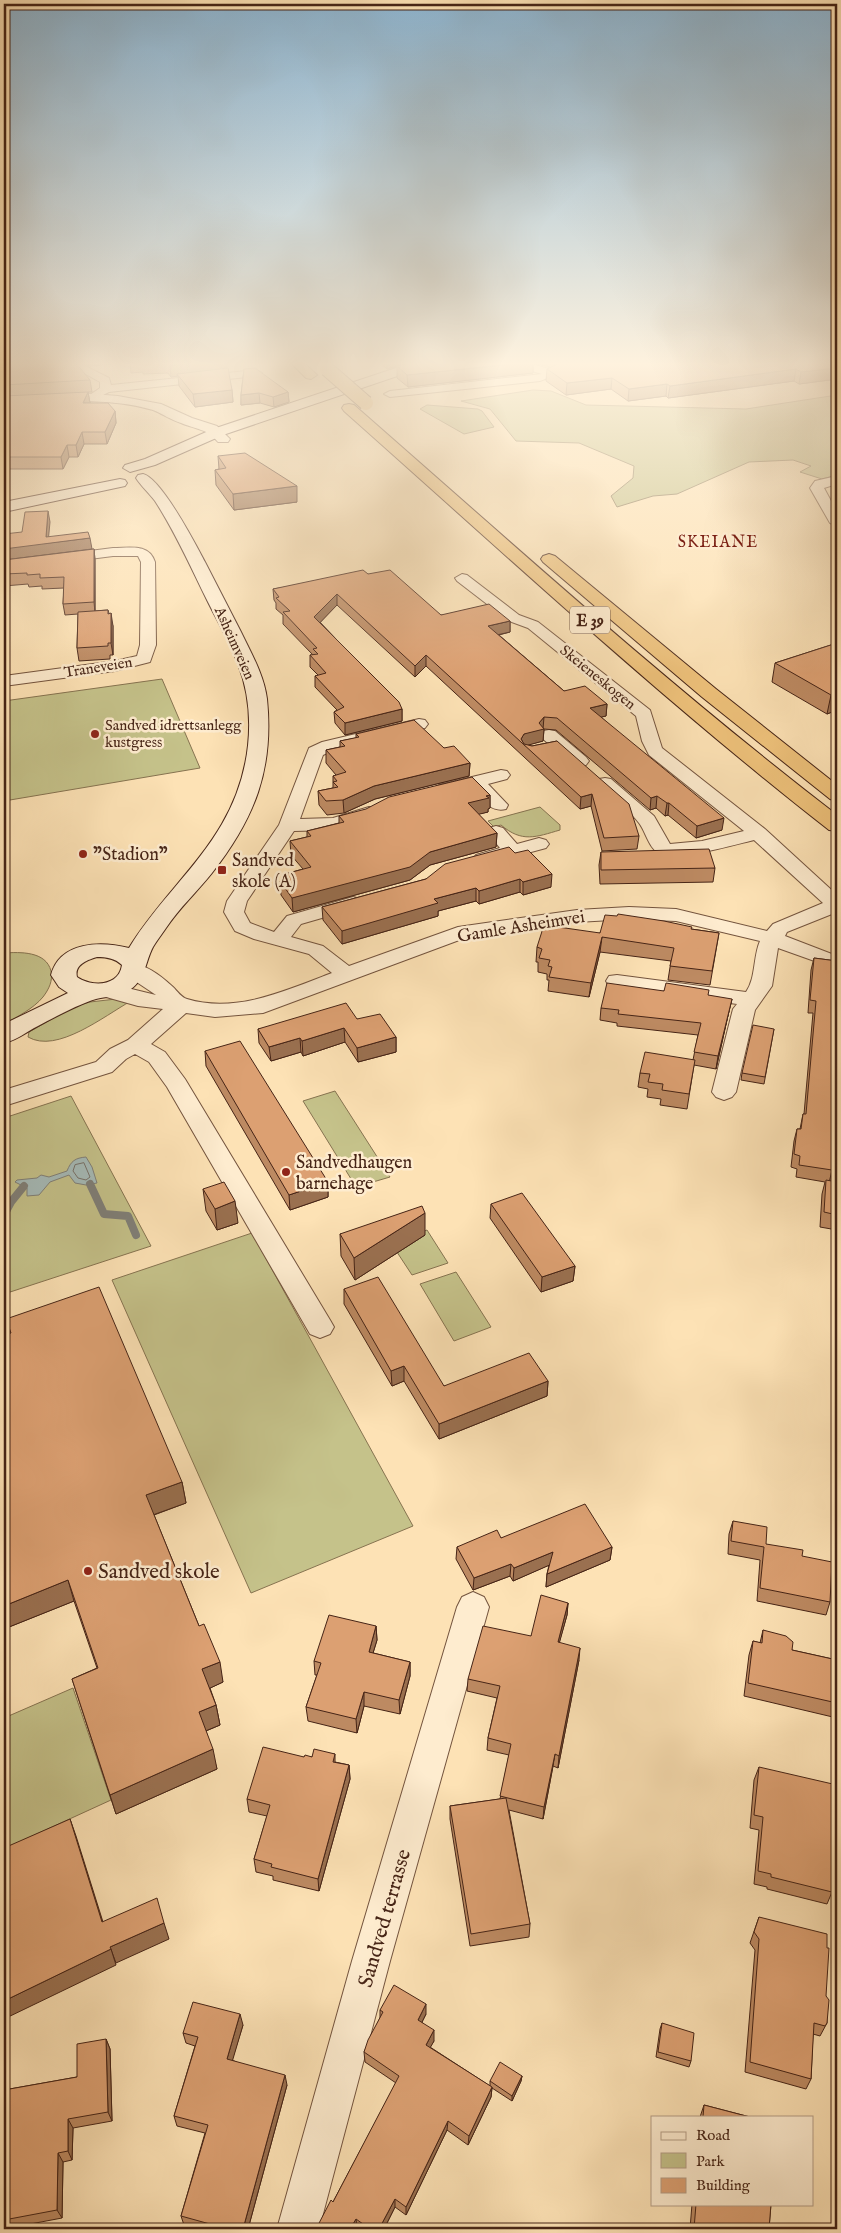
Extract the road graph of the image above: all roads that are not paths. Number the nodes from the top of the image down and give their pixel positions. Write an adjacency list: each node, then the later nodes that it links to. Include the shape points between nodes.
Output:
1 (145, 466): 5 (main road)
2 (158, 466): 4 (main road)
3 (425, 466): 23 (highway, E 39, via 678,698)
4 (145, 476): 5 (main road); 9 (main road, Asheimveien)
5 (125, 478): 7 (main road); 7 (main road, Asheimveien, via 108,480 105,477); 9 (main road, Asheimveien)
6 (837, 480): 10 (street, via 820,484 817,488)
7 (38, 499): 8 (main road)
8 (4, 507)
9 (165, 508): 32 (main road, Asheimveien, via 190,549 247,663 259,715 258,754 246,798 204,868)
10 (837, 523)
11 (535, 548): 20 (highway, E 39)
12 (4, 566): 14 (street, Traneveien, via 113,552 141,552 148,562 148,645 144,659 115,666)
13 (462, 578): 26 (street, Skeieneskogen, via 514,618 533,625 644,714 648,740 655,751)
14 (4, 680)
15 (419, 724): 24 (street, via 315,752)
16 (550, 743): 26 (street, via 647,820 656,838 658,853 702,847)
17 (500, 775): 18 (street)
18 (476, 782): 19 (street); 22 (street)
19 (429, 793)
20 (837, 795)
21 (382, 805): 24 (street, via 366,815 334,824)
22 (499, 805)
23 (837, 824)
24 (288, 825): 34 (street, via 237,901 234,912 242,927)
25 (496, 832): 28 (street)
26 (758, 833): 31 (street, Skeieneskogen)
27 (539, 844): 28 (street)
28 (513, 851): 29 (street)
29 (466, 864)
30 (369, 899): 34 (street, via 294,920)
31 (837, 905): 33 (street, via 780,928)
32 (164, 912): 35 (main road, Asheimveien); 37 (main road, Asheimveien, via 142,947)
33 (772, 938): 36 (street, Gamle Asheimvei); 38 (street, Gamle Asheimvei, via 676,915 576,916 458,933); 42 (street, via 761,986)
34 (279, 939): 38 (street, via 316,950)
35 (104, 950): 37 (main road, via 125,954); 40 (main road, via 85,952 68,963 63,975)
36 (837, 963)
37 (134, 967): 41 (main road, via 127,980); 43 (street)
38 (346, 974): 43 (street, Gamle Asheimvei, via 263,1006 215,1010)
39 (617, 981): 42 (street)
40 (66, 982): 41 (main road, via 74,988); 44 (main road)
41 (100, 991): 43 (street, Gamle Asheimvei); 44 (main road)
42 (752, 999): 47 (street, via 744,1009)
43 (180, 1006): 46 (street)
44 (28, 1021): 45 (main road)
45 (4, 1036)
46 (136, 1045): 48 (street, via 118,1054 104,1067); 49 (street, via 156,1057 177,1084)
47 (724, 1092)
48 (4, 1098)
49 (320, 1327)
50 (473, 1607): 51 (street, Sandved terrasse)
51 (298, 2229)

